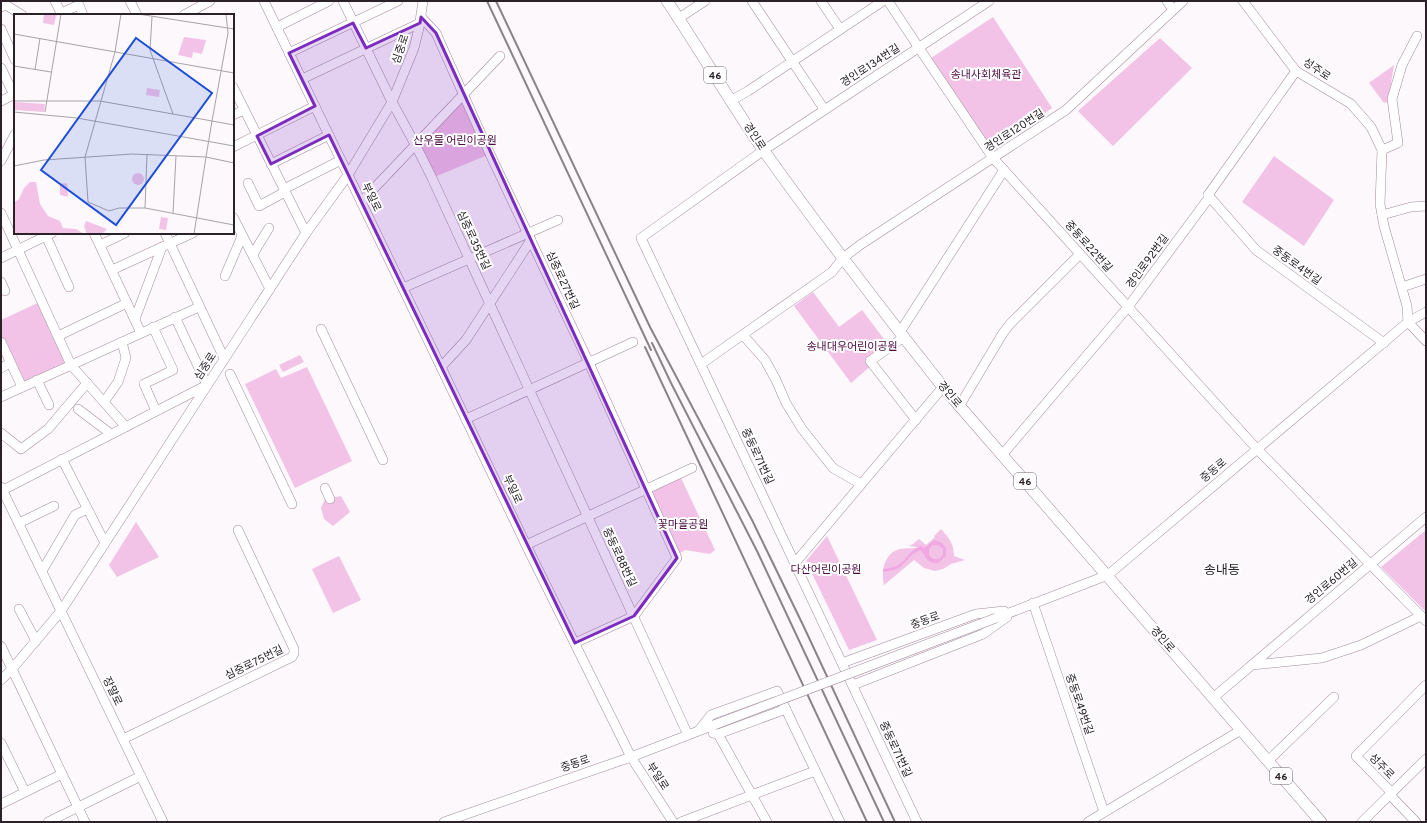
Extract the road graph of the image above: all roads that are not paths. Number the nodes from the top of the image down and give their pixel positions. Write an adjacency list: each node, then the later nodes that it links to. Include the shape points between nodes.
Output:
1 (55, 1): 23 (street)
2 (130, 1): 25 (street)
3 (210, 1): 20 (street)
4 (264, 1): 30 (street, 부일로)
5 (329, 1): 30 (street)
6 (343, 1): 29 (street, 심중로)
7 (398, 1): 29 (street)
8 (423, 1): 28 (street, 심중로)
9 (667, 1): 27 (main road, 경인로 / 46)
10 (705, 1): 27 (street)
11 (752, 1): 39 (street)
12 (821, 1): 32 (street)
13 (883, 1): 32 (street)
14 (888, 1): 35 (street, 중동로22번길)
15 (989, 1): 35 (street, 경인로134번길)
16 (1167, 1): 21 (street)
17 (1183, 1): 21 (street, 경인로120번길)
18 (1243, 1): 41 (street, 성주로)
19 (1, 7): 22 (street, via 6,5)
20 (195, 8): 26 (street)
21 (1173, 10): 61 (street, 경인로120번길, via 1066,110)
22 (20, 14)
23 (61, 14): 24 (street, via 79,5)
24 (83, 14)
25 (136, 14)
26 (186, 14)
27 (679, 18): 47 (main road, 경인로 / 46)
28 (420, 20): 34 (street); 45 (street, 심중로27번길, via 436,33); 49 (street, 심중로, via 414,48)
29 (353, 22): 34 (street, 심중로); 36 (street)
30 (276, 27): 36 (street, 부일로)
31 (1, 29): 37 (street)
32 (840, 30): 39 (street)
33 (1417, 36): 60 (street, via 1402,65 1392,99 1398,143)
34 (366, 48): 42 (street); 49 (street, 심중로)
35 (919, 48): 51 (street, 경인로134번길); 61 (street, 중동로22번길)
36 (289, 54): 42 (street, 부일로)
37 (14, 56)
38 (500, 56): 45 (street)
39 (792, 61): 47 (street); 51 (street)
40 (1, 68): 44 (street)
41 (1296, 71): 60 (street, 성주로, via 1351,104 1371,127); 69 (street, 경인로92번길)
42 (302, 79): 50 (street, 부일로)
43 (234, 89): 52 (street)
44 (14, 92)
45 (464, 93): 57 (street); 84 (street, 심중로27번길)
46 (14, 94): 48 (street)
47 (732, 100): 59 (main road, 경인로 / 46)
48 (1, 101)
49 (392, 102): 57 (street, 심중로35번길); 66 (street, 심중로)
50 (315, 106): 54 (street, 부일로); 56 (street)
51 (824, 109): 59 (street, 경인로134번길)
52 (244, 110): 53 (street); 56 (street)
53 (234, 115)
54 (329, 135): 62 (street, 부일로); 64 (street)
55 (14, 136): 63 (street)
56 (257, 136): 58 (street); 64 (street)
57 (415, 144): 70 (street); 92 (street, 심중로35번길)
58 (234, 147)
59 (764, 150): 91 (main road, 경인로 / 46); 124 (street, 중동로71번길, via 641,238)
60 (1382, 150): 73 (street, 성주로)
61 (993, 158): 65 (street, 중동로22번길); 91 (street, 경인로120번길)
62 (341, 160): 66 (street, 부일로); 68 (street)
63 (1, 161)
64 (272, 164): 68 (street)
65 (1004, 170): 89 (street, 중동로22번길); 114 (street)
66 (348, 175): 70 (street, 부일로); 77 (street, 심중로)
67 (248, 183): 68 (street, via 259,206)
68 (285, 191): 77 (street)
69 (1208, 195): 105 (street, 경인로92번길); 120 (street, 중동로4번길, via 1256,250)
70 (361, 202): 99 (street, 부일로)
71 (1426, 206): 73 (street, via 1411,207)
72 (1, 214): 87 (street)
73 (1382, 215): 98 (street, 성주로)
74 (234, 219): 83 (street)
75 (558, 220): 84 (street)
76 (269, 228): 88 (street)
77 (306, 233): 100 (street, 심중로)
78 (94, 234): 85 (street)
79 (124, 234): 85 (street)
80 (165, 234): 86 (street)
81 (191, 234): 86 (street)
82 (49, 235): 87 (street); 97 (street)
83 (242, 236): 88 (street); 94 (street)
84 (530, 236): 92 (street); 103 (street); 123 (street, 심중로27번길)
85 (100, 245): 93 (street)
86 (166, 246): 93 (street); 104 (street); 108 (street)
87 (18, 249): 90 (street); 115 (street)
88 (253, 254): 100 (street)
89 (1080, 254): 105 (street, 중동로22번길); 138 (street, via 1010,324)
90 (1, 258)
91 (843, 258): 113 (street, 경인로120번길, via 832,272); 114 (main road, 경인로 / 46)
92 (470, 259): 99 (street); 103 (street, 심중로35번길)
93 (112, 270): 102 (street)
94 (225, 276)
95 (1426, 279): 98 (street)
96 (1, 282): 101 (street)
97 (69, 287)
98 (1402, 287): 109 (street, 성주로)
99 (403, 288): 126 (street, 부일로)
100 (270, 289): 121 (street, 심중로)
101 (5, 291)
102 (127, 303): 108 (street); 115 (street)
103 (490, 303): 126 (street, via 466,340); 134 (street, 심중로35번길)
104 (199, 307): 107 (street); 121 (street)
105 (1128, 307): 146 (street, 중동로22번길); 147 (street, 경인로92번길)
106 (1426, 312): 109 (street, 중동로)
107 (175, 317): 110 (street); 131 (street)
108 (135, 319): 112 (street)
109 (1408, 322): 116 (street); 120 (street, 중동로)
110 (153, 327): 112 (street); 140 (street, via 173,370 144,384)
111 (320, 329): 149 (street)
112 (141, 333): 118 (street)
113 (743, 334): 124 (street, 경인로120번길); 151 (street, via 765,360 802,429 833,468)
114 (902, 335): 132 (main road, 경인로 / 46); 142 (street, via 870,361)
115 (58, 336): 125 (street)
116 (1426, 341)
117 (1, 342): 122 (street)
118 (122, 342): 125 (street); 136 (street, via 126,358 118,382)
119 (633, 342): 123 (street)
120 (1384, 343): 146 (street, 중동로)
121 (224, 358): 131 (street, 심중로)
122 (10, 363): 127 (street); 133 (street)
123 (589, 363): 134 (street); 154 (street, 심중로27번길)
124 (701, 364): 165 (street, 중동로71번길)
125 (71, 365): 129 (street); 130 (street)
126 (441, 367): 141 (street, 부일로)
127 (1, 368)
128 (230, 374): 156 (street)
129 (37, 380): 133 (street); 137 (street)
130 (87, 383): 136 (street); 144 (street, via 48,429 21,448)
131 (207, 385): 140 (street); 163 (street, 심중로)
132 (944, 387): 138 (main road, 경인로 / 46); 142 (street)
133 (22, 388): 135 (street)
134 (530, 390): 141 (street); 159 (street, 중동로88번길)
135 (1, 397)
136 (104, 402): 143 (street)
137 (49, 405)
138 (960, 406): 147 (main road, 경인로 / 46)
139 (78, 409): 145 (street)
140 (156, 411): 143 (street)
141 (466, 419): 164 (street, 부일로)
142 (916, 420): 151 (street)
143 (126, 427): 145 (street)
144 (1, 433)
145 (111, 434): 148 (street)
146 (1257, 449): 166 (street, 중동로22번길); 168 (street, 중동로)
147 (1002, 455): 168 (main road, 경인로 / 46)
148 (62, 460): 153 (street); 158 (street)
149 (383, 460)
150 (692, 468): 154 (street)
151 (861, 484): 165 (street)
152 (325, 488): 155 (street)
153 (2, 489): 161 (street, 장말로)
154 (646, 489): 159 (street); 173 (street, 심중로27번길, via 677,557)
155 (330, 499)
156 (292, 504)
157 (54, 506): 161 (street)
158 (87, 509): 163 (street); 167 (street, via 74,516)
159 (588, 517): 164 (street); 173 (street, 중동로88번길)
160 (1426, 517): 166 (street, 경인로60번길)
161 (19, 523): 167 (street, 장말로)
162 (238, 530): 191 (street, 심중로75번길, via 294,650 292,657)
163 (105, 543): 172 (street, 심중로)
164 (526, 545): 176 (street, 부일로)
165 (795, 563): 178 (street, 중동로71번길)
166 (1370, 564): 174 (street, 중동로22번길); 179 (street, 경인로60번길)
167 (42, 571): 172 (street, 장말로)
168 (1108, 575): 169 (street, 중동로); 185 (main road, 경인로 / 46)
169 (1033, 603): 171 (street, 중동로); 204 (street, 중동로49번길)
170 (19, 609): 175 (street)
171 (1018, 609): 178 (street, 중동로, via 976,614); 182 (street, 중동로, via 983,634); 188 (street, 중동로, bridge)
172 (61, 611): 175 (street, 심중로); 191 (street, 장말로)
173 (634, 616): 176 (street); 190 (street, 중동로88번길)
174 (1424, 619): 179 (street, via 1322,658)
175 (36, 641): 180 (street, 심중로)
176 (575, 643): 193 (street, 부일로)
177 (1, 646): 180 (street)
178 (842, 663): 182 (street, 중동로71번길)
179 (1252, 664): 185 (street, 경인로60번길)
180 (12, 669): 181 (street, 심중로); 197 (street)
181 (1, 680)
182 (852, 685): 213 (street, 중동로71번길)
183 (1426, 685): 200 (street, 성주로, via 1356,756)
184 (1334, 697): 194 (street)
185 (1213, 698): 187 (main road, 경인로 / 46)
186 (786, 709): 188 (street, via 777,691 711,715); 189 (street); 196 (street)
187 (1241, 730): 194 (main road, 경인로 / 46); 204 (street)
188 (698, 731): 189 (street); 190 (street, 중동로)
189 (718, 734): 201 (street)
190 (688, 735): 193 (street, 중동로)
191 (123, 739): 198 (street, 장말로)
192 (2, 746): 199 (street)
193 (631, 757): 208 (street, 중동로); 209 (street, 부일로)
194 (1268, 761): 215 (main road, 경인로 / 46)
195 (1426, 761): 200 (street, 성주로)
196 (815, 771): 201 (street); 212 (street)
197 (62, 774): 199 (street); 203 (street)
198 (141, 776): 203 (street); 207 (street, 장말로)
199 (25, 792): 202 (street)
200 (1391, 794): 216 (street, 성주로); 217 (street)
201 (752, 795): 210 (street); 211 (street)
202 (1, 804)
203 (78, 807): 205 (street); 206 (street)
204 (1104, 812): 214 (street)
205 (48, 822)
206 (85, 822)
207 (164, 822)
208 (444, 822)
209 (673, 822)
210 (681, 822)
211 (767, 822)
212 (840, 822)
213 (917, 822)
214 (1088, 822)
215 (1320, 822)
216 (1362, 822)
217 (1416, 822)

